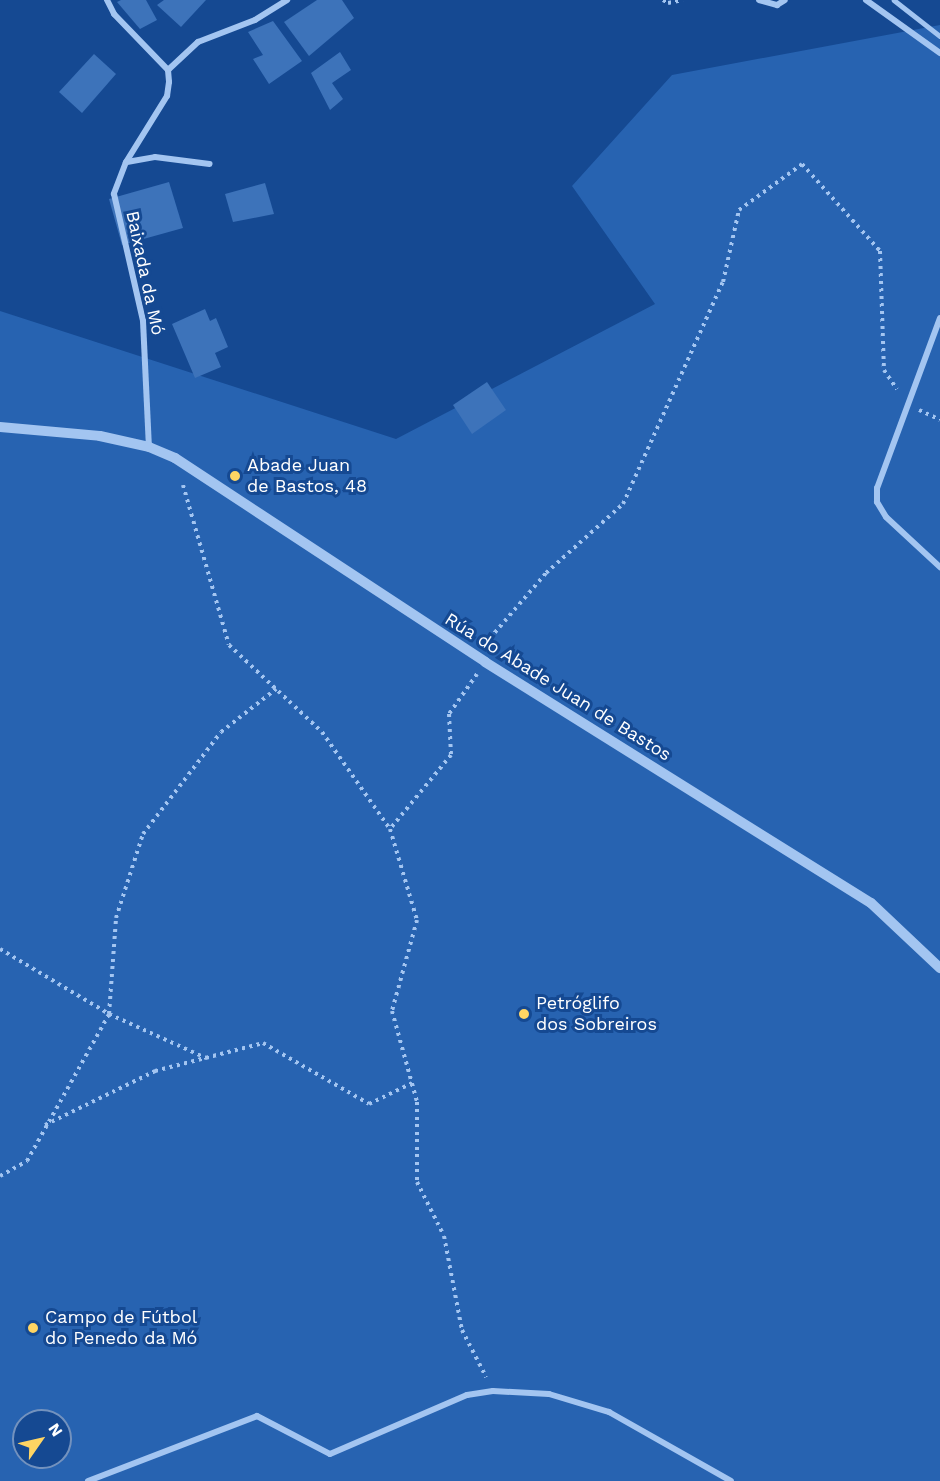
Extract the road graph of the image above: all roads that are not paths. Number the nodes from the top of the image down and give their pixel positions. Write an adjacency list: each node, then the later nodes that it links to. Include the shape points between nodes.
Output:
1 (107, 0): 9 (street, via 114,14)
2 (287, 0): 9 (street, via 255,20 198,42)
3 (759, 0): 4 (street, via 777,5)
4 (785, 0)
5 (866, 0): 8 (street)
6 (894, 0): 7 (lane)
7 (940, 36)
8 (940, 53)
9 (168, 69): 10 (street, Baixada da Mó, via 167,96)
10 (126, 162): 11 (street, via 155,157); 14 (street, Baixada da Mó, via 114,194 143,321)
11 (210, 164)
12 (940, 318): 15 (street, via 880,476 877,502 900,531)
13 (0, 427): 14 (street, Rúa do Abade Juan de Bastos, via 67,431)
14 (149, 447): 16 (street, Rúa do Abade Juan de Bastos, via 175,458 485,662 871,903)
15 (940, 567)
16 (940, 968)
17 (88, 1481): 18 (street, via 257,1416 330,1454 467,1395 494,1391 549,1394 609,1412)
18 (731, 1481)

